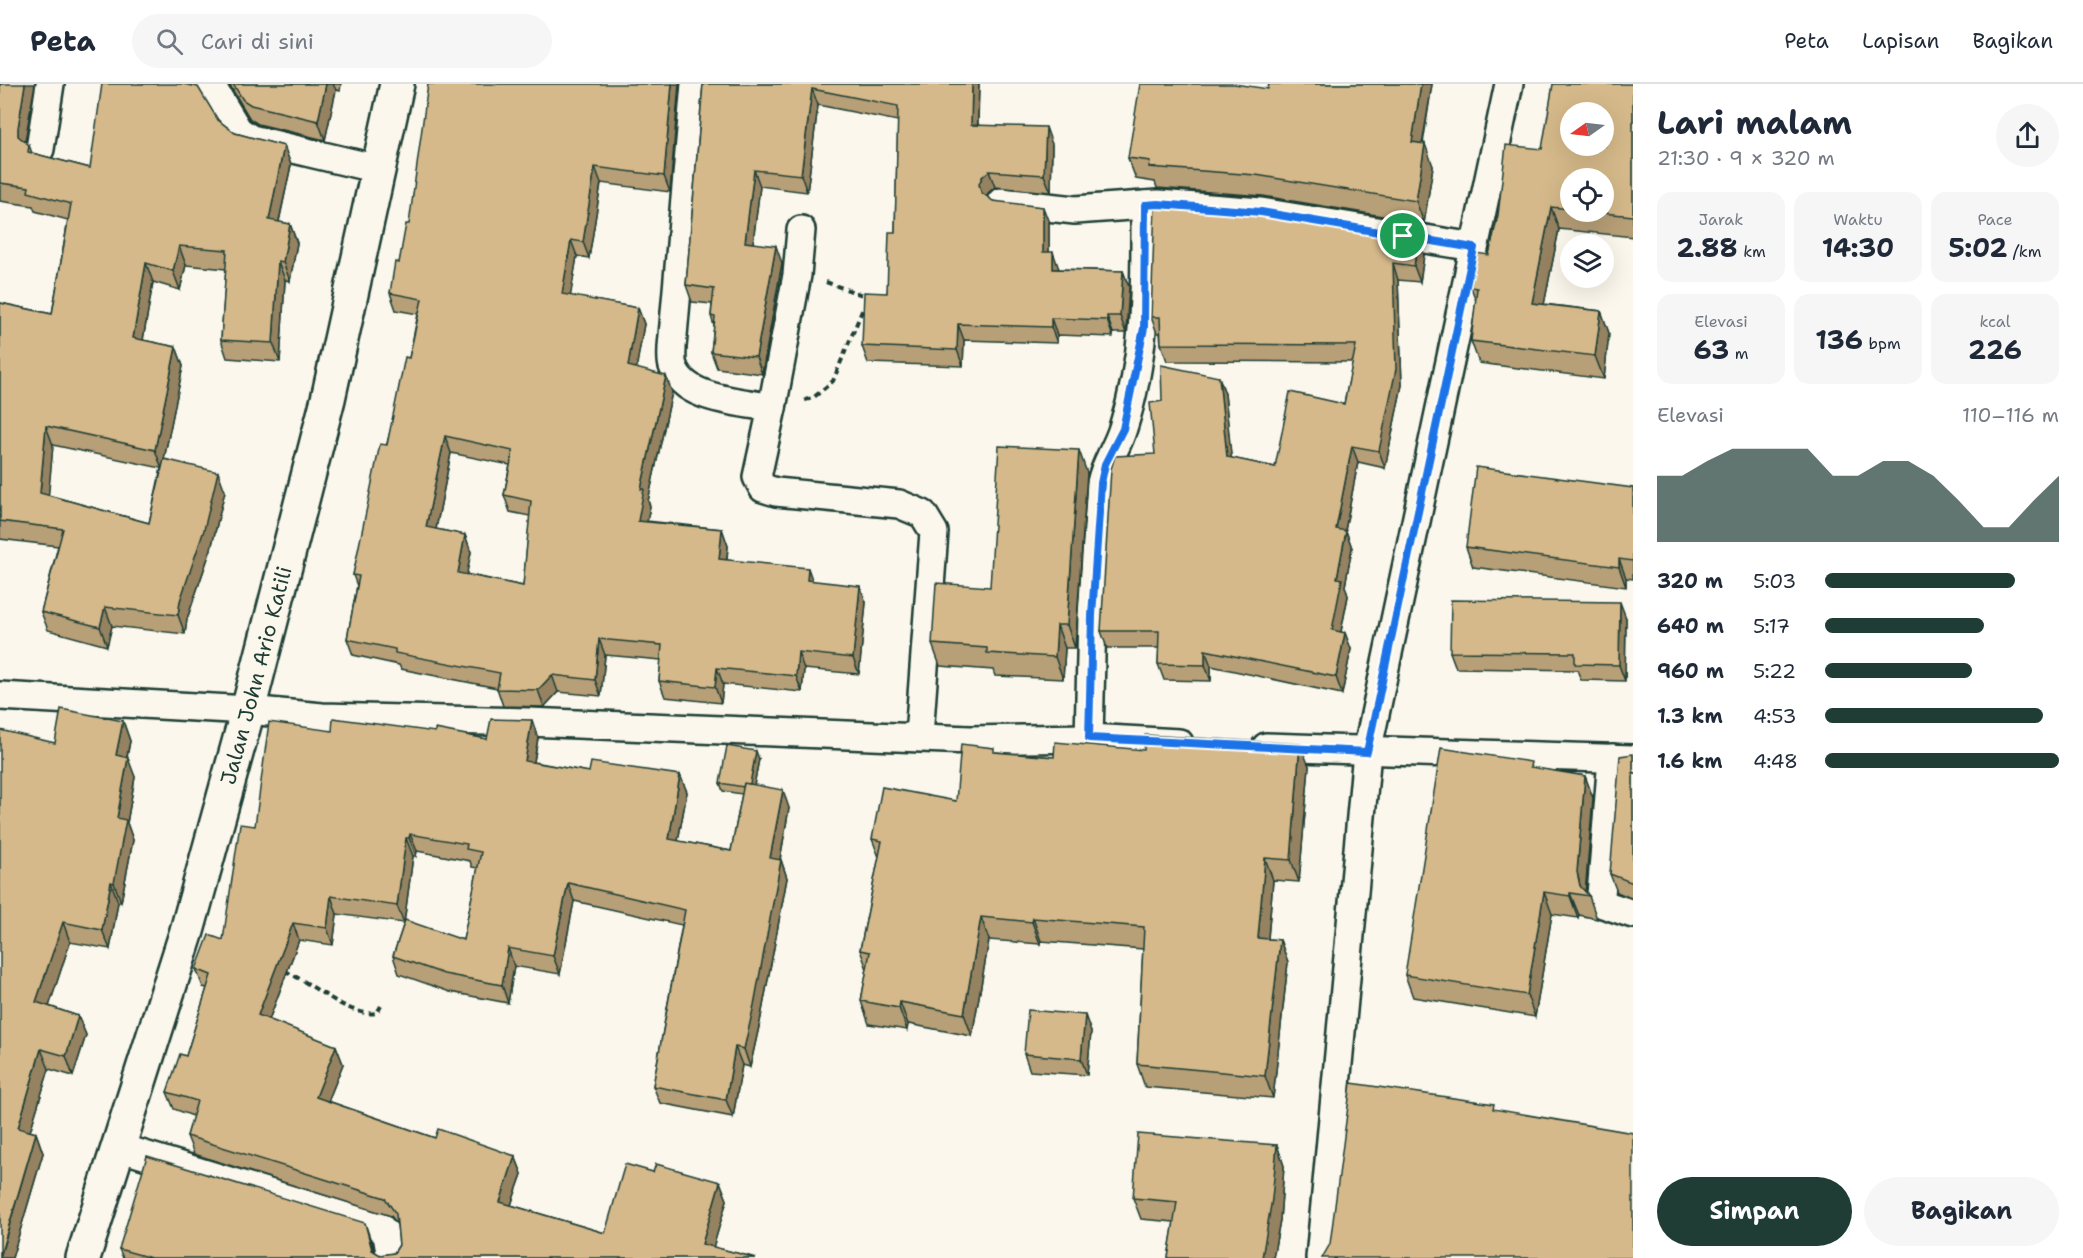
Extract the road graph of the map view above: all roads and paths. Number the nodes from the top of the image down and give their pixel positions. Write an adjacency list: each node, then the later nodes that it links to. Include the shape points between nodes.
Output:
1 (50, 84): 6 (street)
2 (169, 84): 7 (street, via 215,92 238,130 251,139)
3 (397, 84): 7 (main road, Jalan John Ario Katili)
4 (695, 84): 13 (street, via 673,365 680,378 697,392)
5 (1509, 84): 11 (street)
6 (40, 149)
7 (378, 169): 15 (main road, Jalan John Ario Katili, via 328,399)
8 (1001, 202): 9 (street, via 1075,210)
9 (1145, 205): 11 (street, via 1261,212); 17 (street, via 1144,328 1123,429 1105,464 1101,483)
10 (801, 230): 12 (street)
11 (1474, 248): 20 (street)
12 (797, 275): 13 (street); 13 (path, via 840,285 865,296 864,309 832,381 813,398)
13 (772, 408): 16 (street, via 757,477 763,488 899,504 922,514 934,532)
14 (0, 696): 15 (street)
15 (248, 710): 16 (street, via 322,717); 25 (main road, Jalan John Ario Katili, via 187,930)
16 (919, 736): 17 (street, via 970,740)
17 (1089, 738): 18 (street)
18 (1205, 744)
19 (1239, 746): 20 (street)
20 (1367, 752): 21 (street); 28 (street)
21 (1623, 759): 22 (street, via 1601,895 1603,904)
22 (1633, 914)
23 (275, 967): 24 (path, via 364,1014 377,1013)
24 (381, 1006)
25 (118, 1147): 26 (main road, Jalan John Ario Katili); 27 (street, via 380,1227 387,1234)
26 (83, 1258)
27 (391, 1258)
28 (1320, 1258)

